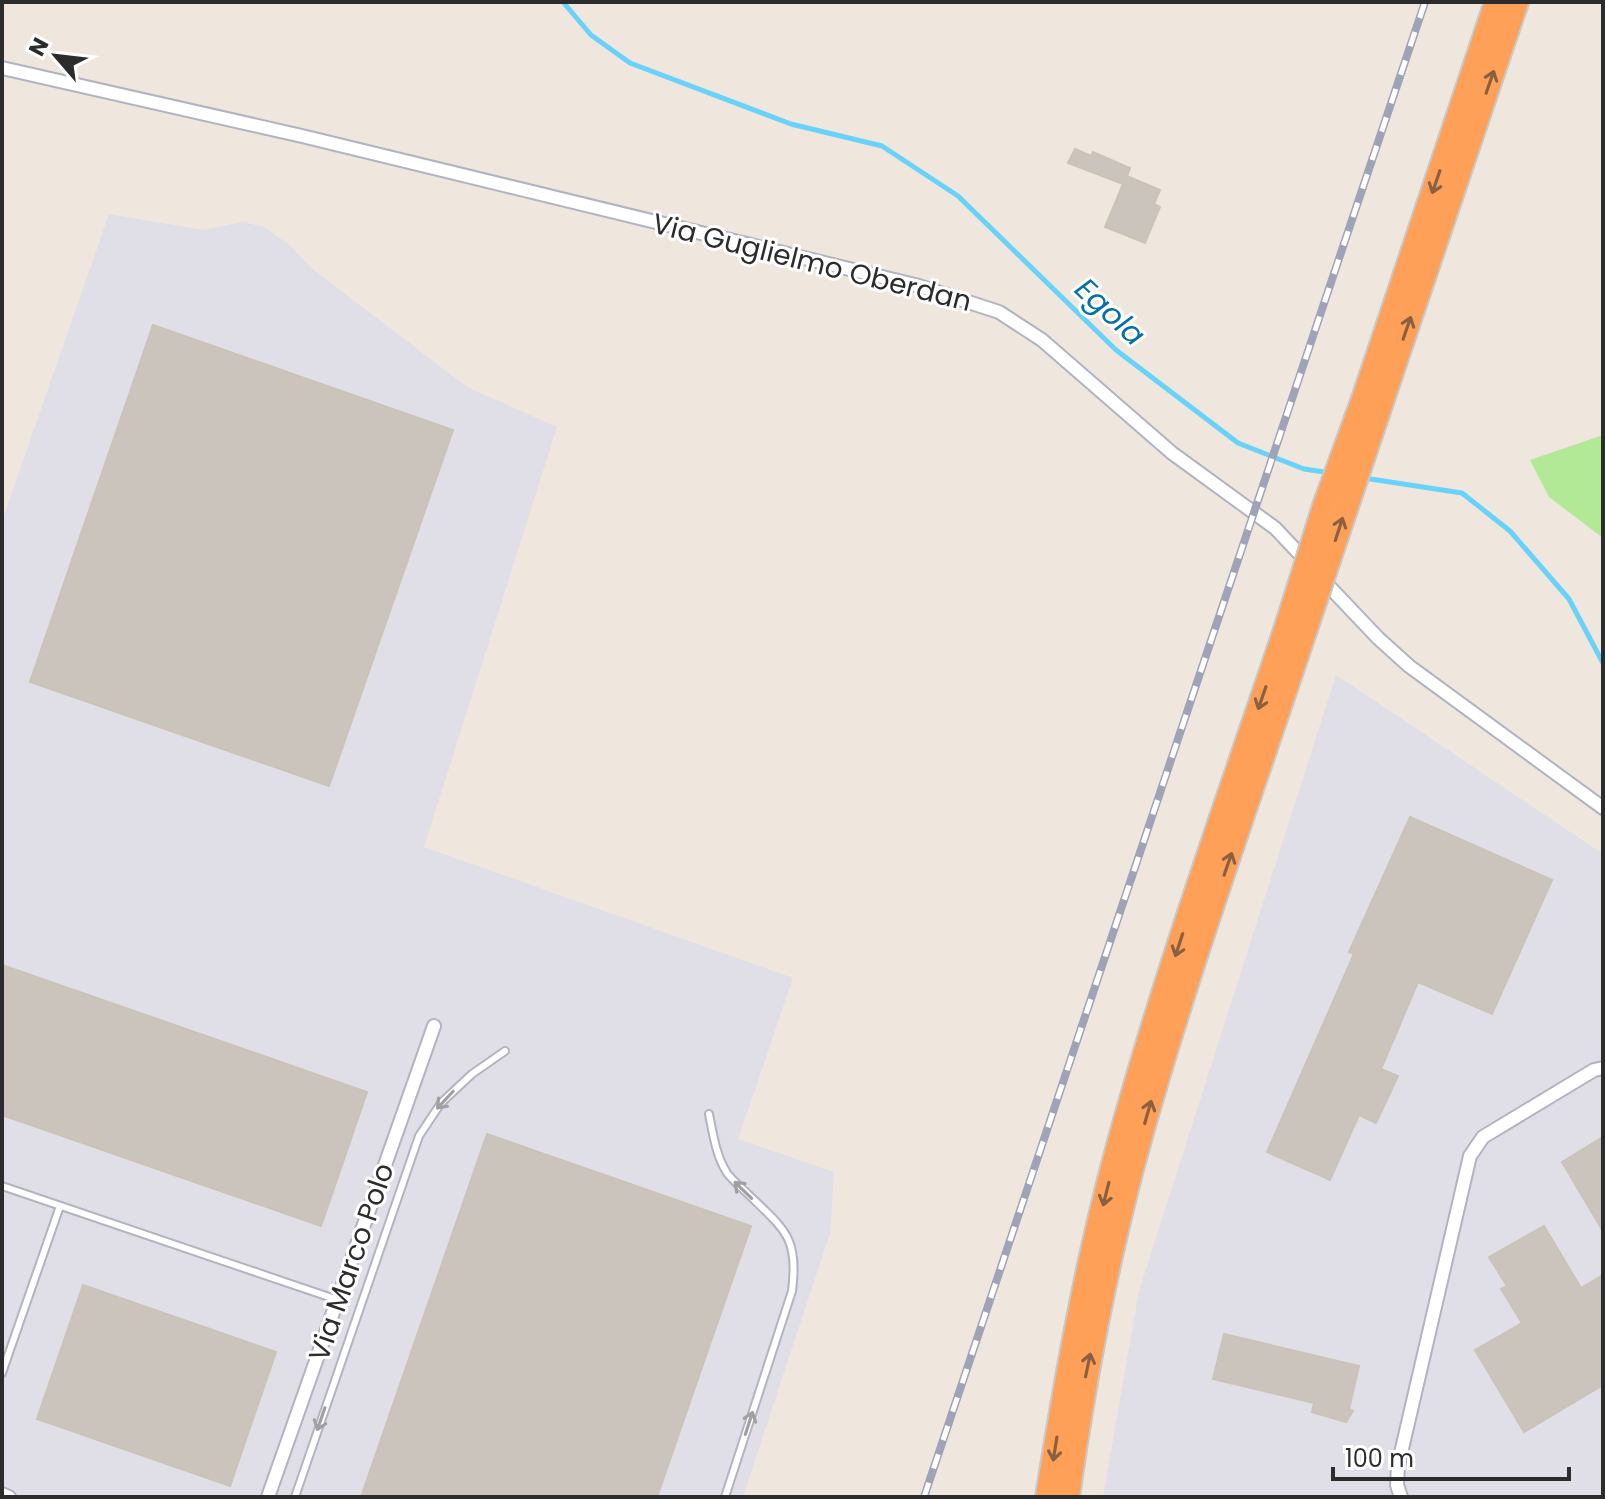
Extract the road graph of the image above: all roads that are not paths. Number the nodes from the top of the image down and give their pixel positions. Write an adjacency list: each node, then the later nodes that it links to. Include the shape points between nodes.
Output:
1 (1496, 2): 4 (highway, one-way to 4)
2 (1517, 2): 4 (highway, one-way to 2)
3 (2, 68): 6 (street, Via Guglielmo Oberdan, via 904,282 999,312 1042,340 1172,453 1275,528 1409,666)
4 (1372, 400): 5 (highway, bridge)
5 (1296, 627): 20 (highway, one-way to 20, via 1181,939 1119,1143 1073,1341); 21 (highway, one-way to 5, via 1084,1385 1140,1138)
6 (1603, 808)
7 (434, 1026): 13 (street, Via Marco Polo)
8 (505, 1051): 18 (lane, one-way to 18, via 441,1103 419,1136)
9 (1603, 1068): 22 (street, via 1483,1137 1470,1156 1398,1466)
10 (709, 1114): 19 (lane, one-way to 10, via 795,1268 784,1229 728,1175)
11 (2, 1186): 12 (lane)
12 (60, 1206): 13 (lane); 14 (lane)
13 (338, 1300): 17 (street, Via Marco Polo)
14 (2, 1373)
15 (2, 1494): 16 (street)
16 (9, 1497)
17 (268, 1497)
18 (295, 1497)
19 (725, 1497)
20 (1047, 1497)
21 (1068, 1497)
22 (1401, 1497)

